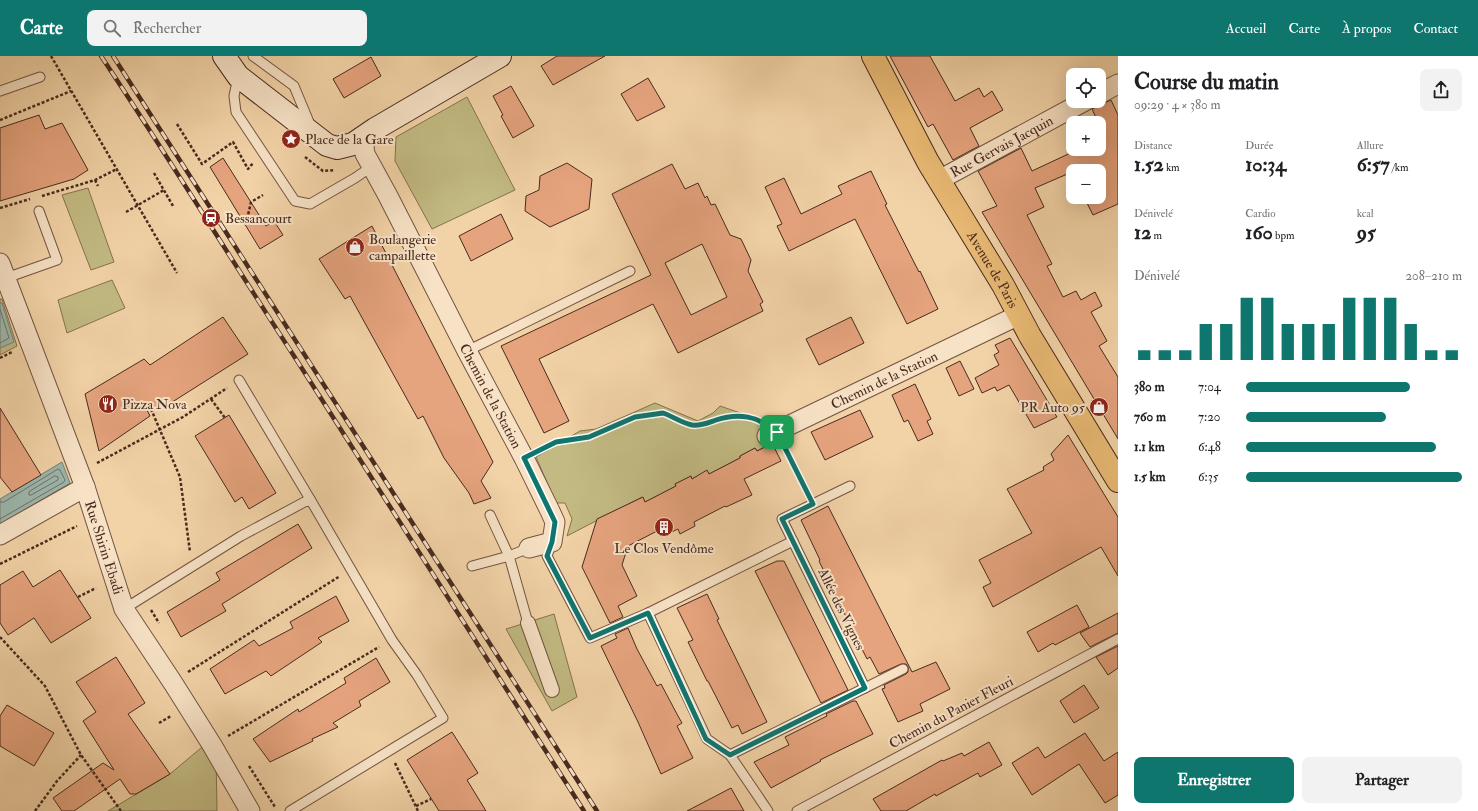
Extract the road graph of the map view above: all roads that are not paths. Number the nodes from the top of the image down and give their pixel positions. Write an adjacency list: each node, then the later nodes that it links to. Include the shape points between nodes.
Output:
1 (224, 56): 5 (main road)
2 (253, 56): 11 (lane, via 294,86 309,122)
3 (500, 56): 12 (main road)
4 (873, 56): 14 (main road, Avenue de Paris)
5 (238, 76): 11 (main road); 13 (lane, via 234,96 236,112 295,201 310,204)
6 (40, 77): 9 (lane)
7 (1118, 84): 8 (street)
8 (1106, 90)
9 (0, 91)
10 (1073, 108): 14 (street, Rue Gervais Jacquin)
11 (309, 131): 12 (main road, via 337,148 353,144)
12 (366, 136): 13 (street, Chemin de la Station, via 364,154)
13 (371, 167): 19 (street, Chemin de la Station)
14 (939, 180): 18 (main road, Avenue de Paris)
15 (39, 211): 16 (lane, via 57,260)
16 (3, 270): 24 (street, Rue Shirin Ebadi)
17 (630, 271): 19 (lane)
18 (1019, 315): 21 (street, Chemin de la Station); 22 (main road, Avenue de Paris)
19 (467, 351): 29 (street, Chemin de la Station, via 524,458 561,519)
20 (239, 380): 25 (lane)
21 (773, 434)
22 (1118, 481)
23 (850, 486): 28 (lane, Allée des Vignes, via 782,519)
24 (85, 487): 27 (street); 33 (street, Rue Shirin Ebadi)
25 (310, 499): 33 (lane, via 241,536); 42 (lane, via 392,640 443,718)
26 (490, 515): 31 (lane)
27 (0, 535)
28 (793, 541): 34 (lane); 38 (lane, Allée des Vignes)
29 (552, 542): 30 (street); 34 (lane, via 547,556 590,638)
30 (530, 548): 31 (lane)
31 (509, 556): 32 (lane); 35 (lane)
32 (472, 566)
33 (124, 609): 41 (street, Rue Shirin Ebadi, via 212,745)
34 (648, 613): 40 (lane, via 706,739)
35 (528, 623): 39 (street)
36 (1118, 639): 44 (lane, Chemin du Panier Fleuri)
37 (903, 669): 38 (lane)
38 (865, 688): 40 (lane)
39 (552, 690)
40 (730, 755): 43 (lane)
41 (250, 811)
42 (290, 811)
43 (768, 811)
44 (797, 811)

